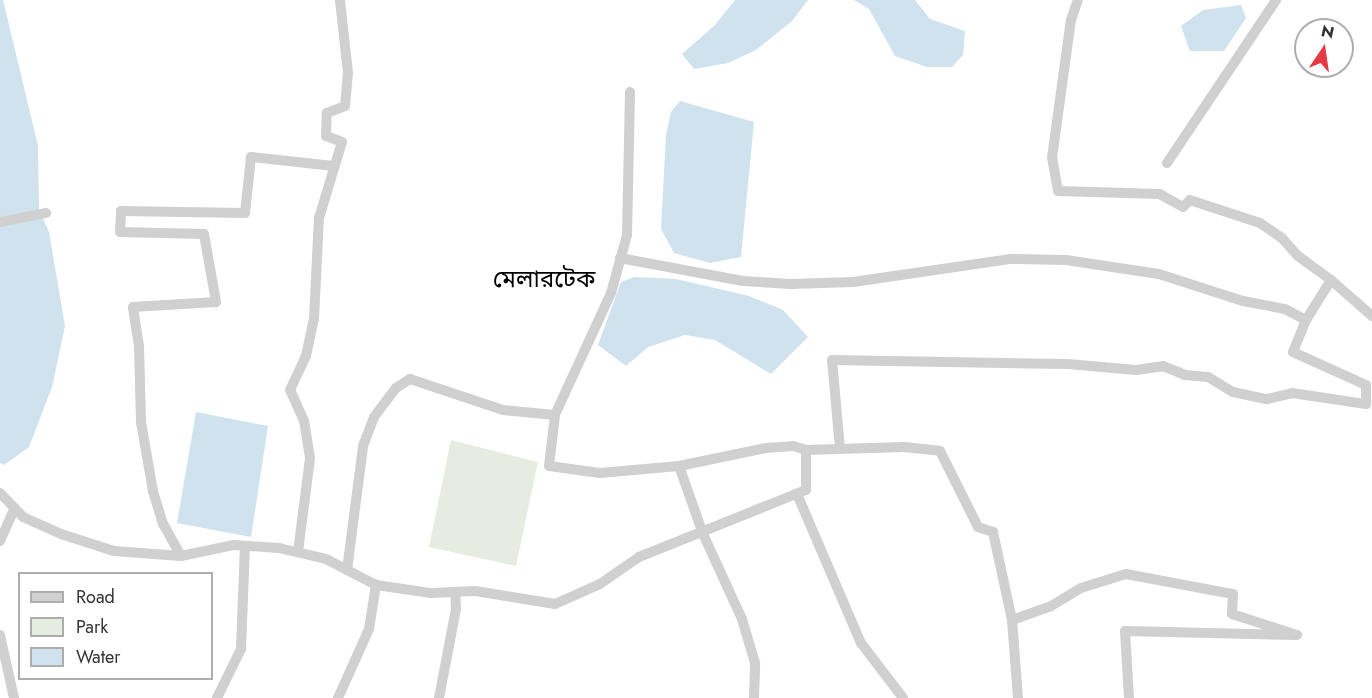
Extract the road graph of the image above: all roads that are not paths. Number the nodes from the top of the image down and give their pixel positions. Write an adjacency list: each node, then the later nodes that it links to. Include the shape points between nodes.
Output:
1 (340, 0): 6 (street, via 348,74 345,106 327,113 326,136 342,142)
2 (1078, 0): 10 (street, via 1071,20 1052,158 1058,191 1160,194 1183,207 1190,200 1260,223)
3 (1276, 0): 5 (street)
4 (630, 92): 9 (street, via 627,235)
5 (1167, 163)
6 (334, 166): 23 (street, via 319,218 314,319 306,356 290,390 304,421 310,458); 24 (street, via 251,157 245,213 121,212 120,232 204,234 216,302 133,307 139,346 141,422 153,491 163,524)
7 (46, 213): 8 (street)
8 (0, 222)
9 (620, 258): 12 (street, via 744,281 791,284 853,282 1011,259 1066,260 1159,274 1243,301 1285,309); 13 (street, via 611,293)
10 (1331, 280): 11 (street); 12 (street)
11 (1372, 316)
12 (1306, 320): 14 (street, via 1293,352 1366,385 1366,404 1292,393 1267,399 1233,392 1208,376 1185,375 1163,366 1136,370 1068,364 832,360)
13 (555, 416): 16 (street, via 549,466 600,473); 25 (street, via 503,410 410,379 396,388 374,417 363,446)
14 (840, 449): 15 (street); 28 (street, via 940,451 978,527 993,532)
15 (806, 450): 16 (street, via 793,446 766,448); 18 (street, via 806,490)
16 (679, 466): 20 (street)
17 (0, 493): 19 (street)
18 (797, 494): 20 (street); 35 (street, via 861,643)
19 (15, 508): 21 (street); 24 (street, via 23,517 61,534 114,551)
20 (703, 534): 27 (street, via 639,557 600,584 555,604 475,591); 34 (street, via 742,619 755,663)
21 (0, 541)
22 (245, 546): 23 (street); 24 (street, via 210,547); 31 (street, via 241,649)
23 (298, 552): 25 (street, via 326,559)
24 (181, 556)
25 (347, 570): 26 (street)
26 (376, 585): 27 (street, via 431,593); 32 (street, via 369,629)
27 (455, 592): 33 (street, via 456,609)
28 (1012, 620): 36 (street); 37 (street, via 1051,606 1081,588 1126,574 1233,594 1233,614 1297,635 1125,631)
29 (0, 635): 30 (street)
30 (14, 698)
31 (217, 698)
32 (338, 698)
33 (439, 698)
34 (754, 698)
35 (903, 698)
36 (1018, 698)
37 (1129, 698)

